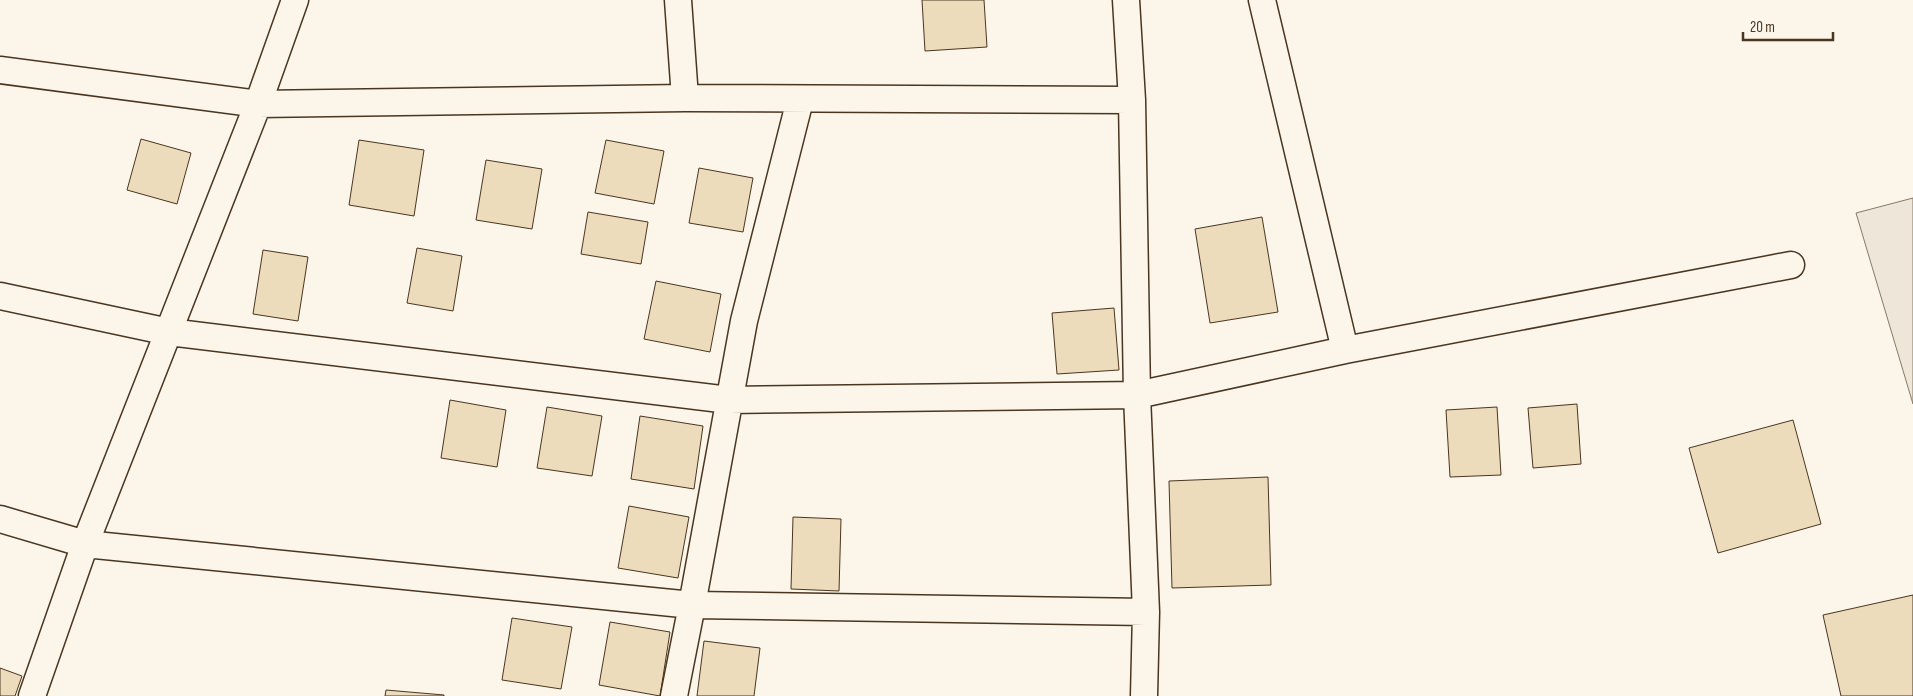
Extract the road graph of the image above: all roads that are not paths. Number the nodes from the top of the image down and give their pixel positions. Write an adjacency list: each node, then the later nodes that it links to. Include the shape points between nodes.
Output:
1 (295, 0): 9 (street)
2 (678, 0): 6 (street)
3 (1126, 0): 8 (street)
4 (1262, 0): 13 (street)
5 (0, 70): 9 (street)
6 (685, 98): 7 (street); 9 (street)
7 (800, 100): 8 (street); 15 (street, via 744,321)
8 (1132, 100): 14 (street)
9 (258, 104): 12 (street)
10 (1790, 265): 13 (street)
11 (0, 296): 12 (street)
12 (169, 332): 15 (street); 17 (street)
13 (1345, 350): 14 (street)
14 (1137, 395): 15 (street); 19 (street)
15 (729, 400): 18 (street)
16 (0, 518): 17 (street)
17 (85, 544): 18 (street); 20 (street)
18 (692, 604): 19 (street); 21 (street)
19 (1146, 612): 22 (street)
20 (32, 696)
21 (674, 696)
22 (1144, 696)

